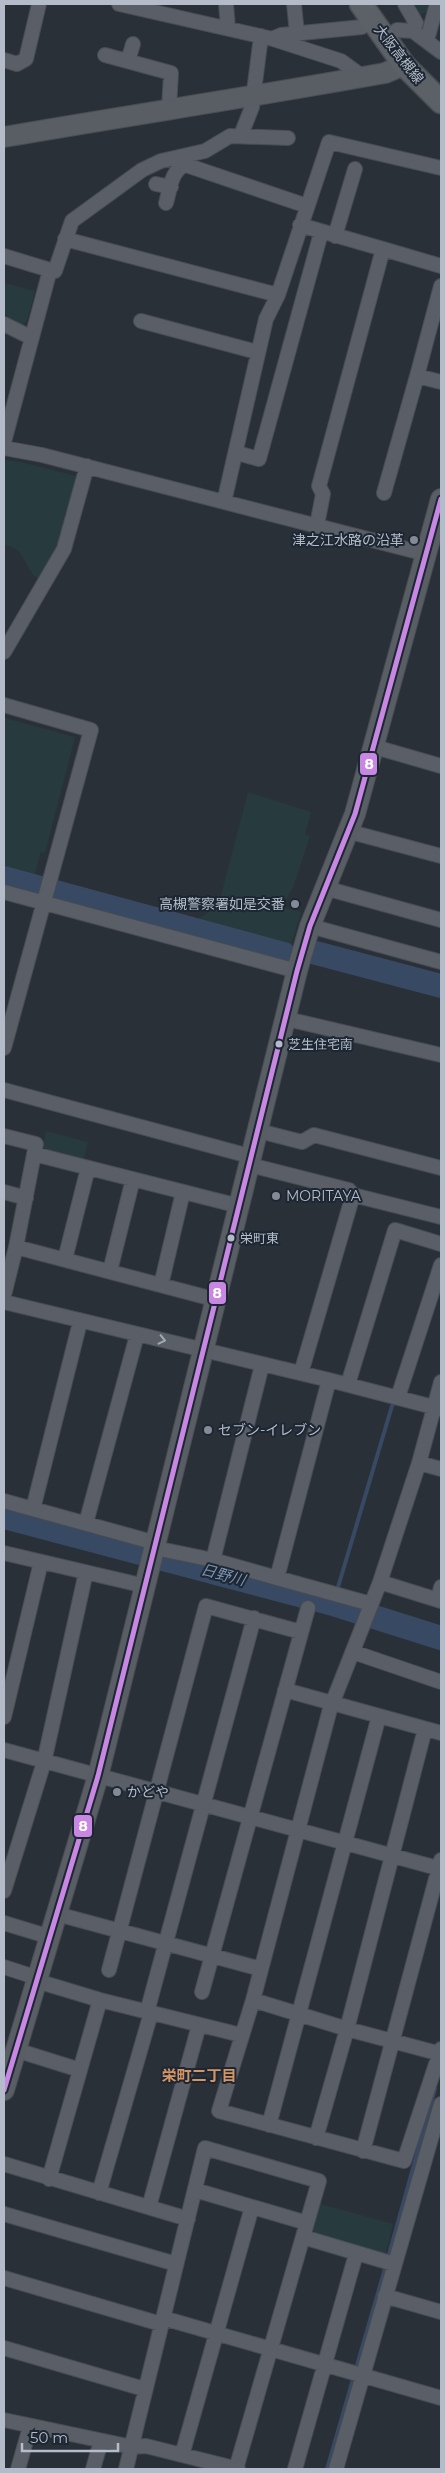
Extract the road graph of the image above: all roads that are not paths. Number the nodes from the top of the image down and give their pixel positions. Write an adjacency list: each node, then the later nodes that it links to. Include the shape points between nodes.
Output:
1 (40, 4): 19 (street, via 26,59 17,64)
2 (124, 4): 8 (street)
3 (226, 4): 10 (street)
4 (294, 4): 13 (street)
5 (361, 4): 21 (main road, 大阪高槻線)
6 (405, 4): 12 (street, via 416,23)
7 (437, 4): 15 (street)
8 (168, 9): 10 (street)
9 (362, 27): 13 (street)
10 (228, 28): 14 (street)
11 (397, 30): 12 (street)
12 (413, 31): 15 (street)
13 (297, 34): 14 (street)
14 (267, 37): 22 (street, via 341,61); 24 (street)
15 (427, 40): 17 (street)
16 (132, 44): 20 (street)
17 (441, 52)
18 (105, 55): 20 (street)
19 (4, 60)
20 (128, 61): 26 (street, via 172,72)
21 (404, 65): 22 (street); 23 (main road, 大阪高槻線)
22 (363, 77): 24 (street)
23 (432, 87): 25 (main road, 大阪高槻線)
24 (254, 97): 26 (street); 27 (street)
25 (441, 102)
26 (169, 108): 28 (street)
27 (241, 135): 29 (street); 39 (street, via 230,136 205,151 161,161 142,170 72,221)
28 (4, 137)
29 (288, 138)
30 (441, 168): 35 (street, via 329,142)
31 (355, 169): 38 (street)
32 (156, 184): 33 (street)
33 (171, 187): 34 (street); 35 (street, via 175,171 186,165)
34 (166, 204)
35 (307, 206): 36 (street)
36 (300, 225): 37 (street); 45 (street)
37 (321, 233): 38 (street); 54 (street, via 259,459)
38 (335, 236): 40 (street)
39 (64, 239): 43 (street, via 55,271); 45 (street)
40 (383, 249): 42 (street); 59 (street, via 319,486 323,494)
41 (4, 256): 43 (street)
42 (441, 266)
43 (50, 270): 48 (street)
44 (441, 286): 50 (street)
45 (278, 295): 49 (street, via 266,320)
46 (140, 321): 49 (street)
47 (4, 324): 48 (street)
48 (32, 338): 52 (street)
49 (257, 352): 54 (street)
50 (417, 376): 51 (street); 56 (street)
51 (441, 382)
52 (4, 442)
53 (4, 448): 55 (street)
54 (237, 453): 58 (street)
55 (87, 466): 58 (street); 62 (street, via 64,549)
56 (384, 493)
57 (441, 499): 60 (street)
58 (224, 502): 59 (street)
59 (316, 525): 61 (street)
60 (437, 530): 61 (street)
61 (426, 554): 64 (street)
62 (4, 652)
63 (4, 705): 70 (street, via 91,730)
64 (375, 748): 65 (street); 66 (street)
65 (441, 766)
66 (347, 832): 67 (street); 68 (street)
67 (441, 856)
68 (325, 888): 71 (street); 72 (street)
69 (4, 892): 70 (street)
70 (46, 893): 74 (street); 76 (street)
71 (441, 920)
72 (310, 926): 73 (street); 74 (street)
73 (441, 962)
74 (298, 971): 75 (street)
75 (287, 1019): 77 (street); 79 (street)
76 (4, 1048)
77 (441, 1055)
78 (4, 1090): 82 (street)
79 (259, 1131): 82 (street); 84 (street, via 302,1142 314,1135 356,1153)
80 (4, 1136): 81 (street, via 36,1144)
81 (34, 1154): 83 (street); 89 (street)
82 (251, 1161): 88 (street, via 349,1190); 90 (street)
83 (88, 1168): 85 (street); 94 (street)
84 (441, 1168)
85 (133, 1179): 87 (street); 96 (street)
86 (4, 1192): 89 (street)
87 (183, 1192): 90 (street); 97 (street)
88 (353, 1195): 91 (street); 105 (street)
89 (26, 1198): 93 (street)
90 (240, 1206): 99 (street)
91 (441, 1217)
92 (441, 1244): 108 (street, via 395,1230)
93 (16, 1247): 94 (street); 98 (street)
94 (65, 1259): 96 (street)
95 (441, 1265): 109 (street)
96 (110, 1271): 97 (street)
97 (161, 1285): 99 (street)
98 (4, 1295)
99 (216, 1300): 103 (street)
100 (4, 1302): 101 (street)
101 (80, 1322): 102 (street); 114 (street)
102 (137, 1335): 103 (street, one-way to 103); 115 (street)
103 (204, 1350): 104 (street); 116 (street)
104 (262, 1365): 105 (street); 118 (street)
105 (301, 1373): 106 (street)
106 (329, 1380): 108 (street); 121 (street)
107 (441, 1382): 110 (street)
108 (348, 1384): 109 (street)
109 (398, 1397): 110 (street)
110 (438, 1408): 111 (street)
111 (419, 1463): 112 (street); 122 (street)
112 (441, 1469)
113 (4, 1501): 114 (street)
114 (33, 1509): 115 (street)
115 (86, 1523): 116 (street)
116 (155, 1545): 118 (street); 123 (street)
117 (4, 1553): 119 (street)
118 (213, 1560): 121 (street)
119 (41, 1562): 120 (street); 134 (street)
120 (86, 1572): 123 (street); 138 (street)
121 (277, 1578): 125 (street)
122 (380, 1582): 124 (street); 125 (street)
123 (146, 1586): 139 (street)
124 (440, 1596)
125 (371, 1604): 129 (street)
126 (308, 1608): 128 (street)
127 (254, 1618): 128 (street); 140 (street, via 206,1606); 141 (street)
128 (301, 1632): 131 (street)
129 (353, 1652): 130 (street); 132 (street)
130 (441, 1682)
131 (285, 1690): 132 (street); 142 (street)
132 (332, 1703): 133 (street); 143 (street)
133 (379, 1716): 135 (street); 144 (street)
134 (4, 1717)
135 (425, 1729): 136 (street); 145 (street)
136 (441, 1734)
137 (4, 1750): 138 (street)
138 (44, 1762): 139 (street); 147 (street)
139 (98, 1776): 140 (street); 148 (street)
140 (155, 1791): 141 (street); 150 (street)
141 (204, 1804): 142 (street); 152 (street)
142 (251, 1816): 143 (street); 153 (street)
143 (297, 1828): 144 (street); 155 (street)
144 (344, 1841): 145 (street); 162 (street)
145 (392, 1855): 146 (street); 164 (street)
146 (440, 1865): 166 (street)
147 (4, 1890)
148 (57, 1914): 150 (street); 151 (street)
149 (4, 1923): 151 (street)
150 (118, 1930): 152 (street); 156 (street)
151 (50, 1937): 157 (street)
152 (166, 1943): 153 (street); 161 (street)
153 (213, 1956): 155 (street); 158 (street)
154 (4, 1967): 157 (street)
155 (261, 1969): 160 (street)
156 (109, 1970)
157 (37, 1979): 159 (street); 168 (street)
158 (202, 1992)
159 (100, 2000): 161 (street); 169 (street)
160 (253, 2000): 162 (street); 165 (street)
161 (149, 2012): 163 (street); 178 (street)
162 (300, 2012): 164 (street); 172 (street)
163 (199, 2025): 165 (street); 179 (street)
164 (347, 2029): 166 (street); 173 (street)
165 (241, 2035): 172 (street, via 219,2111)
166 (392, 2041): 167 (street); 174 (street)
167 (441, 2052): 174 (street, via 404,2161)
168 (11, 2054): 169 (street); 170 (street)
169 (80, 2070): 176 (street)
170 (5, 2083)
171 (441, 2104): 186 (street)
172 (269, 2125): 173 (street)
173 (316, 2138): 174 (street)
174 (363, 2151)
175 (4, 2164): 176 (street)
176 (49, 2178): 178 (street)
177 (195, 2190): 180 (street); 182 (street); 183 (street, via 205,2148 319,2181)
178 (99, 2193): 179 (street)
179 (149, 2207): 182 (street)
180 (252, 2207): 183 (street); 192 (street)
181 (4, 2214): 187 (street)
182 (188, 2219): 187 (street)
183 (307, 2223): 184 (street)
184 (303, 2237): 185 (street); 194 (street)
185 (356, 2254): 186 (street); 195 (street)
186 (388, 2263): 189 (street)
187 (176, 2264): 191 (street)
188 (4, 2278): 191 (street)
189 (385, 2296): 190 (street); 196 (street)
190 (441, 2312)
191 (162, 2321): 192 (street); 197 (street)
192 (216, 2333): 194 (street); 203 (street)
193 (4, 2348): 197 (street)
194 (270, 2348): 195 (street); 207 (street)
195 (325, 2363): 196 (street); 208 (street)
196 (364, 2374): 198 (street); 209 (street)
197 (144, 2389): 202 (street)
198 (441, 2398)
199 (4, 2420): 200 (street)
200 (30, 2427): 201 (street); 204 (street)
201 (101, 2440): 202 (street); 205 (street)
202 (132, 2446): 203 (street); 206 (street)
203 (182, 2455): 207 (street)
204 (18, 2469)
205 (93, 2469)
206 (126, 2469)
207 (237, 2469)
208 (295, 2469)
209 (336, 2469)

